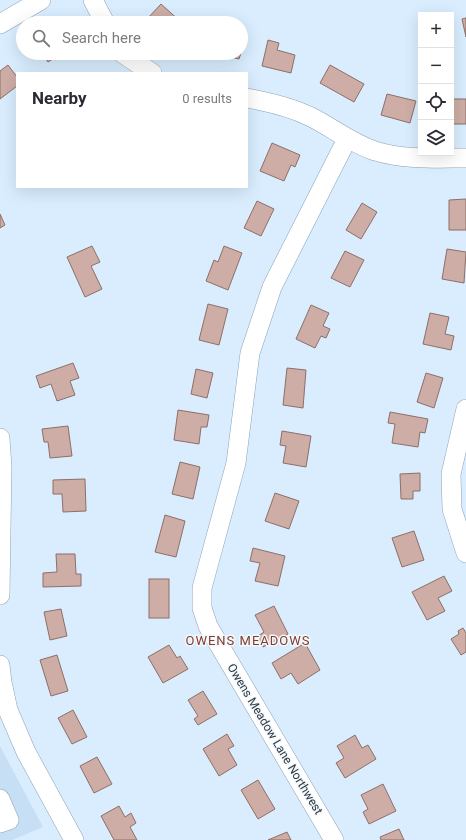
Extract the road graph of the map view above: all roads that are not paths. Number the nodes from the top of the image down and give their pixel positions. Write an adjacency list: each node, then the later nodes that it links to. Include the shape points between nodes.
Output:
1 (41, 0): 4 (street)
2 (93, 0): 3 (street)
3 (101, 16)
4 (0, 24)
5 (132, 60): 6 (street)
6 (150, 72)
7 (248, 98): 8 (street, via 273,103 309,116)
8 (347, 139): 9 (street, via 375,151 393,155 414,158); 18 (street, Owens Meadow Lane Northwest, via 272,287 250,353 236,464 202,588 202,608 208,626)
9 (466, 158)
10 (466, 409): 12 (street, via 451,474 452,509)
11 (0, 438): 13 (street)
12 (466, 553)
13 (0, 595)
14 (0, 665): 17 (street, via 8,710 26,752)
15 (0, 799): 16 (street, via 9,820)
16 (0, 823)
17 (74, 840)
18 (334, 840)

